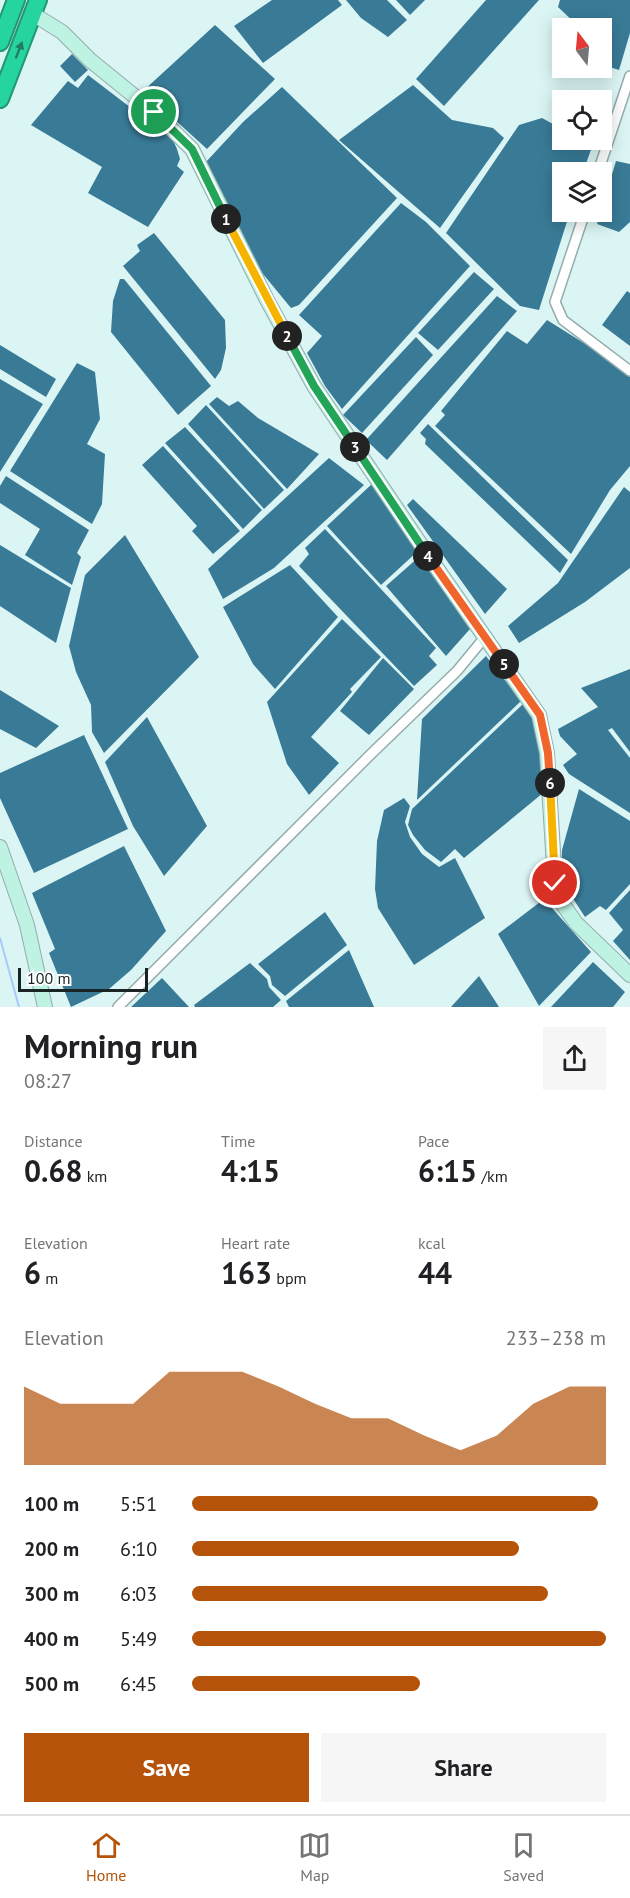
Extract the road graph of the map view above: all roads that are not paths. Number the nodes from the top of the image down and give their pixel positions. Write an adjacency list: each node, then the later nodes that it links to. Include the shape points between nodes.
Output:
1 (16, 0): 3 (highway)
2 (35, 7): 5 (highway, one-way to 2); 9 (street, via 192,149 314,386)
3 (0, 42)
4 (630, 76): 6 (street)
5 (0, 99)
6 (601, 162)
7 (582, 222): 8 (street, via 555,302 556,311 562,320)
8 (630, 370)
9 (485, 637): 11 (street, via 540,715 548,753 555,883 564,906 576,923); 13 (street, via 457,671)
10 (0, 847): 12 (street, via 27,925)
11 (630, 975)
12 (45, 1007)
13 (118, 1007)

